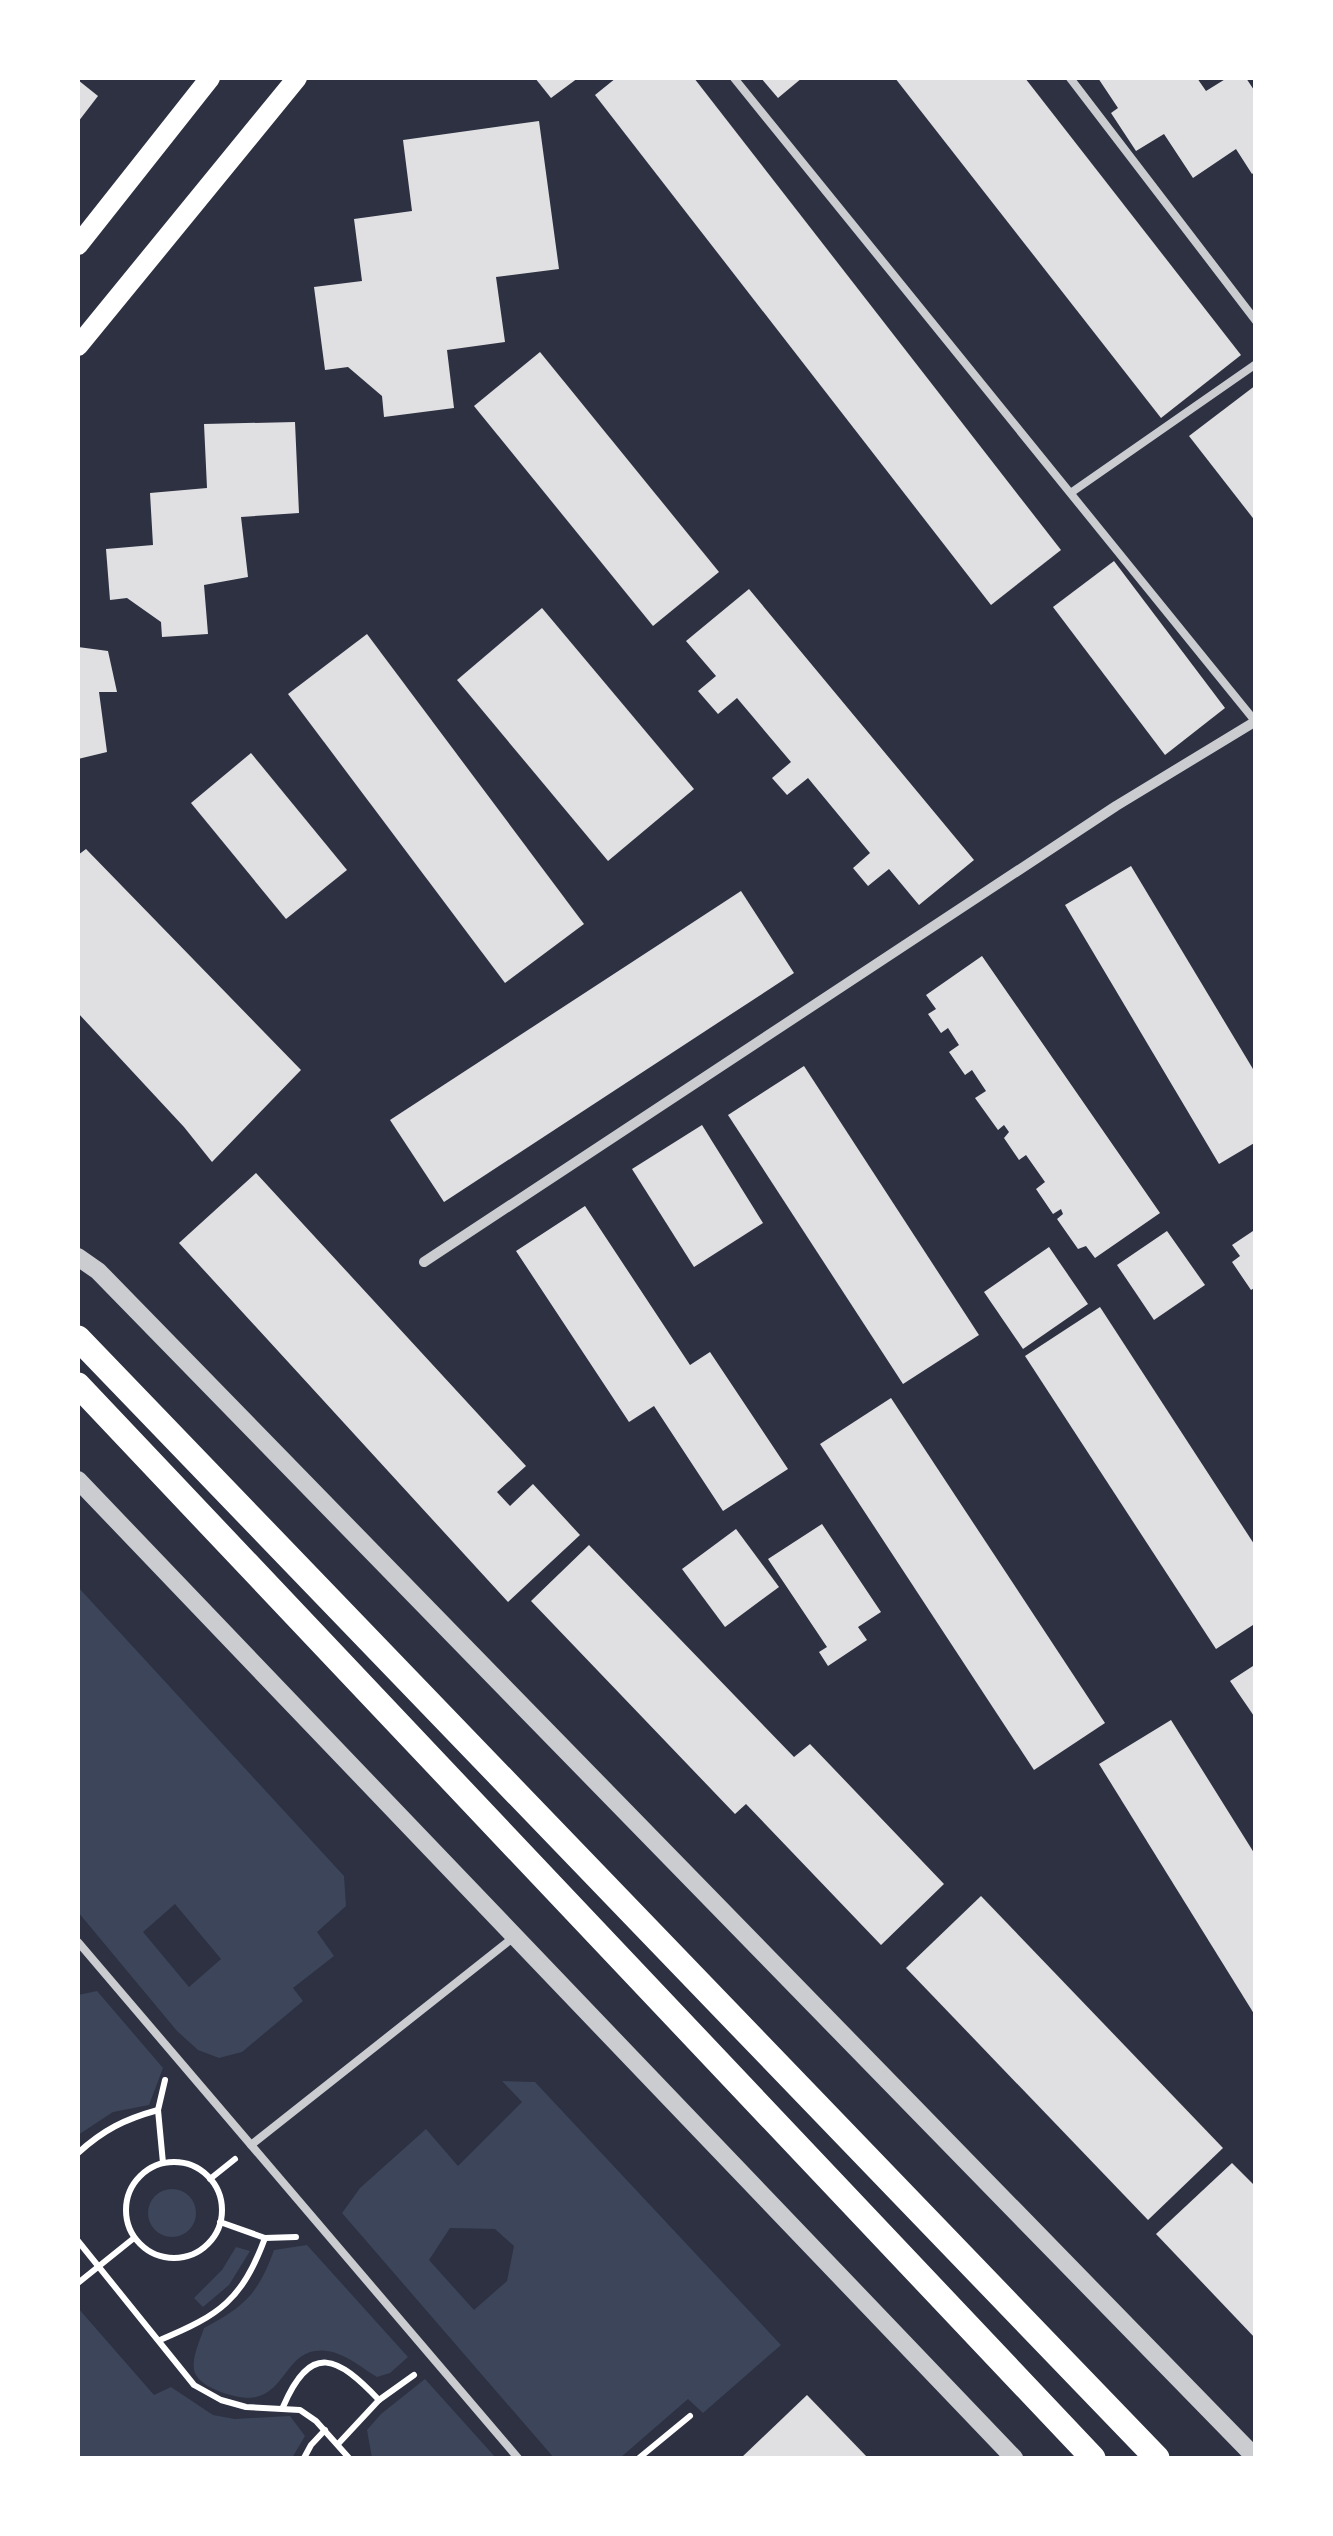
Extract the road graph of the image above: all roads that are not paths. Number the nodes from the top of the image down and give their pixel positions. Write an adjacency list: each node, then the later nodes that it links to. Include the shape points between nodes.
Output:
1 (210, 78): 5 (main road)
2 (297, 78): 7 (main road)
3 (734, 78): 9 (lane)
4 (1070, 78): 6 (lane)
5 (78, 244)
6 (1256, 322)
7 (78, 346)
8 (1256, 364): 9 (lane)
9 (1072, 492): 10 (lane)
10 (1256, 721): 12 (street, via 1116,806)
11 (78, 1256): 23 (street)
12 (424, 1262)
13 (78, 1338): 22 (main road)
14 (78, 1386): 21 (main road)
15 (78, 1480): 16 (street)
16 (516, 1936): 18 (lane); 20 (street)
17 (78, 1942): 18 (lane)
18 (252, 2146): 19 (lane)
19 (518, 2458)
20 (1014, 2458)
21 (1093, 2458)
22 (1157, 2458)
23 (1256, 2458)

